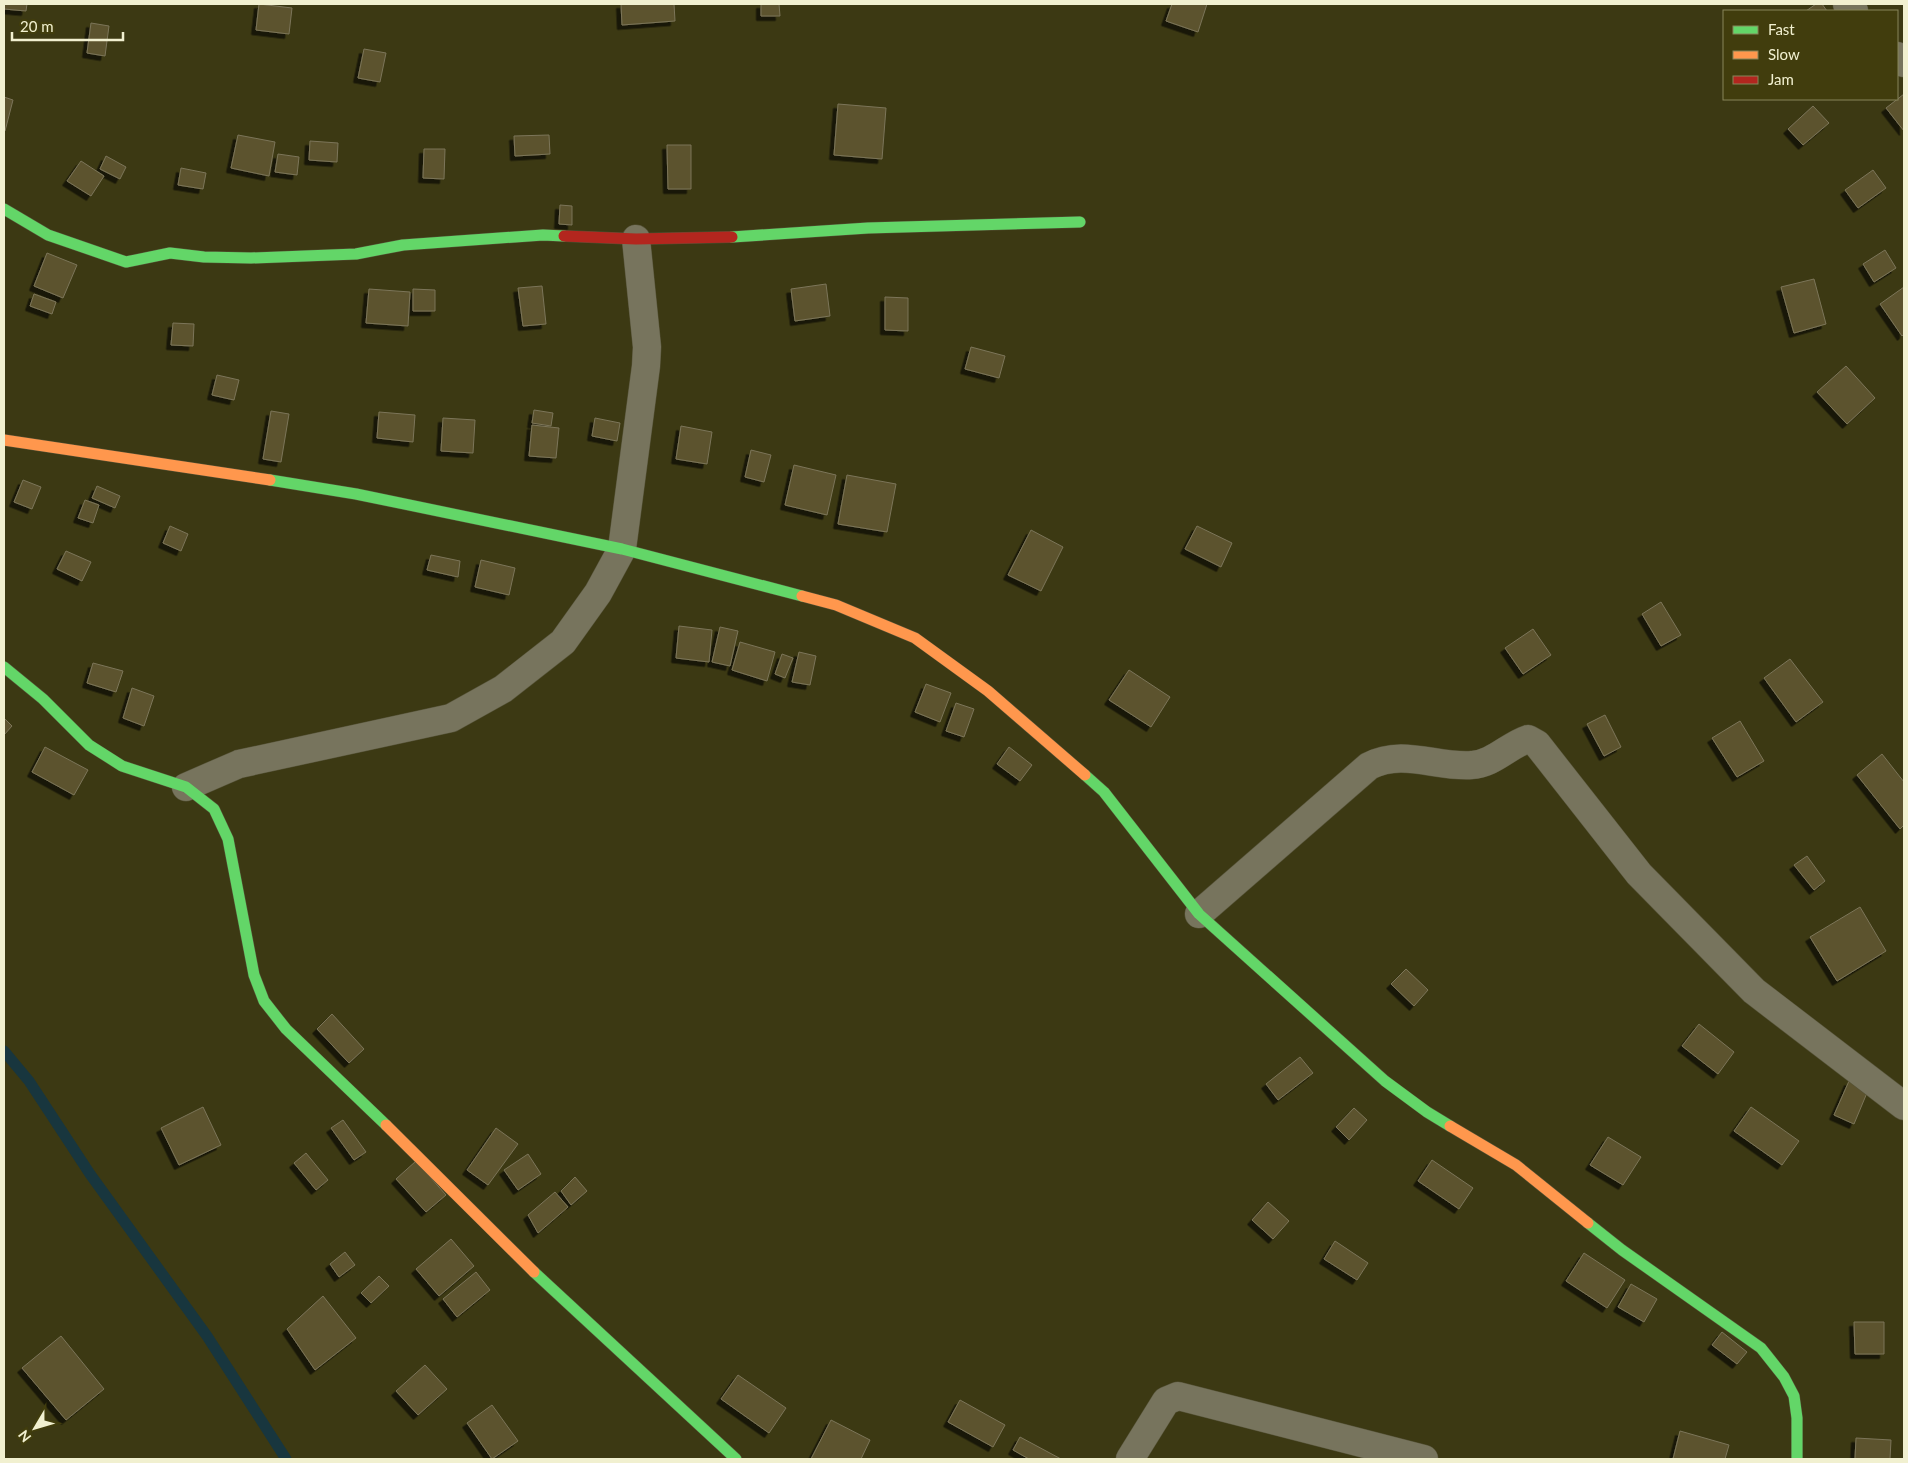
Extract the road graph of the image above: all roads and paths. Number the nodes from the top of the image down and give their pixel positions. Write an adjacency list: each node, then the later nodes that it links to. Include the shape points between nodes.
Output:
1 (4, 209): 3 (street, via 48,236 126,262 170,253 251,258 356,254 403,245 543,234)
2 (1080, 222): 3 (street)
3 (636, 239): 5 (street, via 647,347)
4 (4, 440): 5 (street, via 356,494)
5 (622, 549): 7 (street, via 598,592 563,642 503,689 451,718 239,764); 8 (street, via 836,605 915,638 988,691 1104,792)
6 (4, 667): 7 (street, via 43,699 89,745 122,766)
7 (186, 787): 10 (street, via 214,809 228,838 254,975 264,1001 286,1029 516,1255)
8 (1200, 914): 9 (street, via 1369,766 1395,758 1472,765 1485,763 1528,739 1537,744 1639,874 1754,991); 13 (street, via 1385,1081 1427,1112 1516,1165 1622,1250 1761,1348 1777,1367 1794,1397)
9 (1904, 1106)
10 (736, 1459)
11 (1130, 1459): 12 (street, via 1166,1401 1178,1396)
12 (1424, 1459)
13 (1797, 1459)

